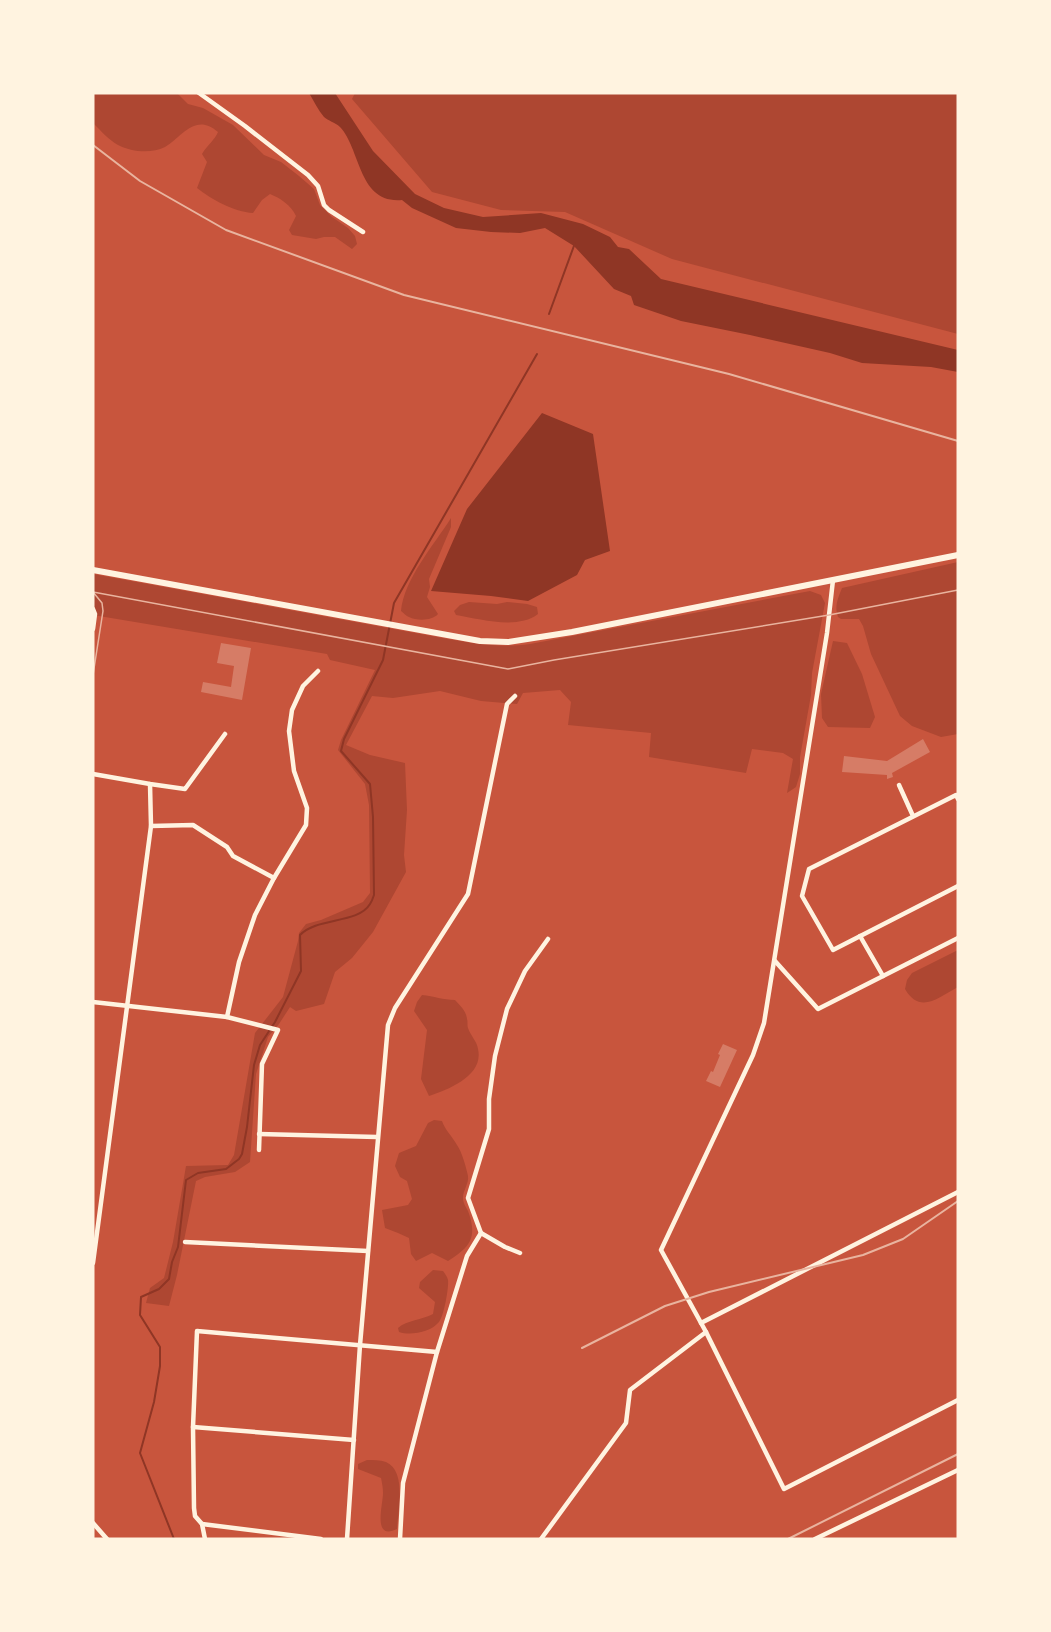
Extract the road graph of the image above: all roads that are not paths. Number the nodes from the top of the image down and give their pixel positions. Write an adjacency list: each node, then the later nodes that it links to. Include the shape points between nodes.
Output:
1 (199, 93): 2 (street, via 308,175 318,186 324,205)
2 (363, 231)
3 (958, 555): 5 (main road)
4 (93, 570): 5 (main road, via 480,641 507,642)
5 (833, 580): 22 (street)
6 (93, 609): 7 (street)
7 (94, 627)
8 (318, 671): 17 (street, via 303,686 292,710 289,731 294,771 306,808 306,825)
9 (515, 696): 28 (street, via 507,704 468,894 388,1025)
10 (225, 734): 12 (street, via 185,789)
11 (93, 774): 12 (street)
12 (150, 784): 16 (street)
13 (900, 785): 15 (street)
14 (958, 799): 15 (street, via 956,795)
15 (913, 816): 19 (street, via 809,868 802,896 832,950)
16 (151, 825): 17 (street, via 193,825 227,847 233,856); 25 (street)
17 (274, 878): 26 (street, via 255,915 239,962)
18 (958, 886): 19 (street)
19 (860, 936): 23 (street)
20 (958, 938): 23 (street)
21 (548, 939): 31 (street, via 525,971 507,1009 495,1056 489,1129 468,1198)
22 (775, 961): 23 (street, via 818,1010); 36 (street, via 764,1023 753,1055 661,1250)
23 (883, 976)
24 (93, 1002): 25 (street)
25 (128, 1006): 26 (street); 35 (street)
26 (227, 1017): 27 (street, via 278,1030 262,1064)
27 (259, 1134): 28 (street); 29 (street)
28 (377, 1137): 33 (street)
29 (259, 1150)
30 (958, 1192): 36 (street)
31 (481, 1233): 34 (street); 39 (street, via 467,1256)
32 (185, 1242): 33 (street)
33 (368, 1251): 38 (street)
34 (520, 1253)
35 (93, 1263)
36 (701, 1323): 37 (street)
37 (706, 1332): 40 (street, via 784,1489); 51 (street, via 630,1390 626,1423)
38 (360, 1345): 39 (street); 41 (street, via 197,1331); 42 (street)
39 (437, 1352): 50 (street, via 403,1484)
40 (958, 1400)
41 (193, 1427): 42 (street); 45 (street, via 194,1508)
42 (354, 1440): 49 (street)
43 (958, 1470): 52 (street)
44 (93, 1523): 46 (street)
45 (202, 1524): 47 (street); 48 (street)
46 (107, 1539)
47 (205, 1539)
48 (321, 1539)
49 (347, 1539)
50 (400, 1539)
51 (541, 1539)
52 (815, 1539)

